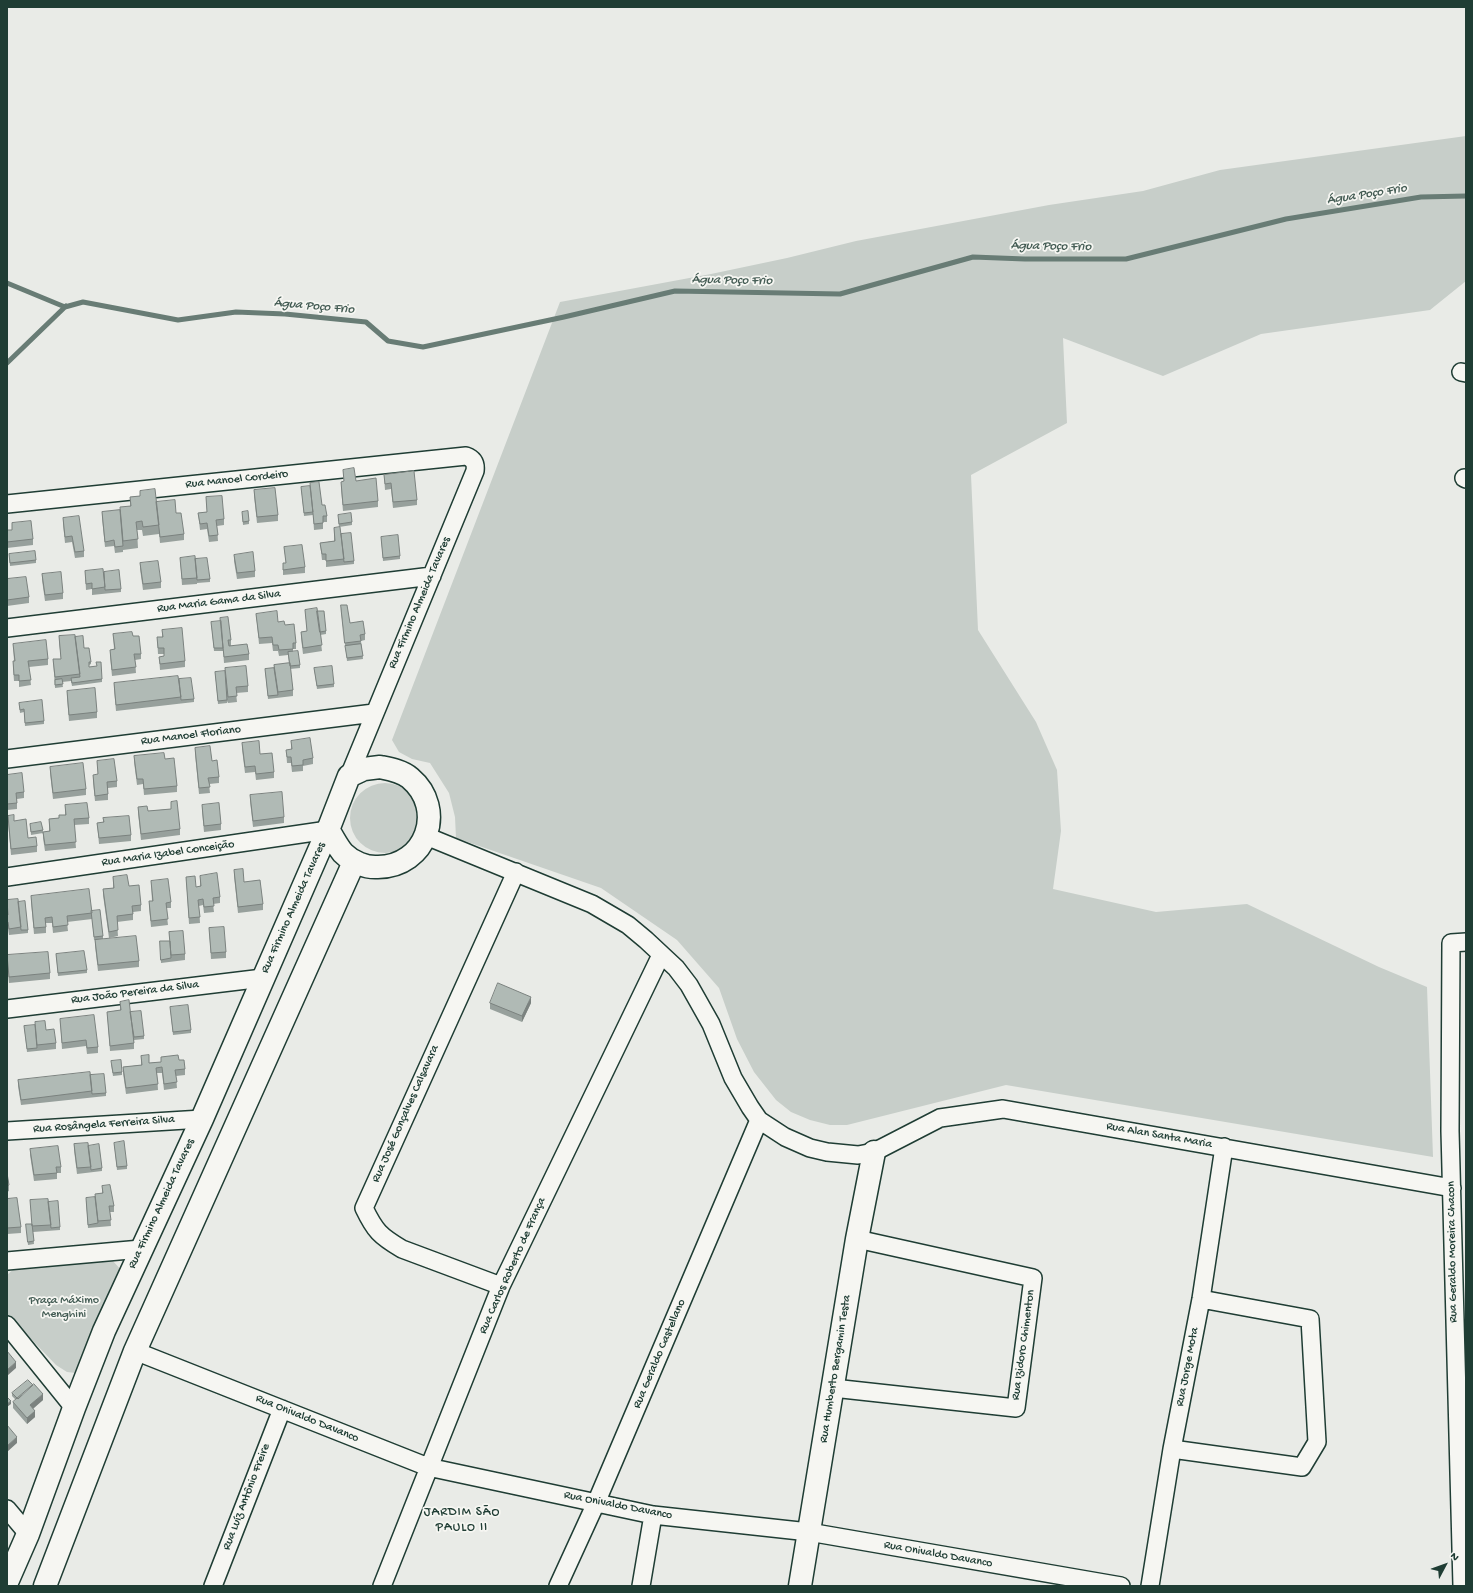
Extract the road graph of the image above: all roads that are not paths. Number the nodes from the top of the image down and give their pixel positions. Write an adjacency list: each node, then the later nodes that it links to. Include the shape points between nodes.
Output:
1 (466, 456): 2 (street, Rua Manoel Cordeiro); 3 (street, Rua Firmino Almeida Tavares, via 474,462 475,471)
2 (7, 504)
3 (432, 576): 4 (street, Rua Maria Gama da Silva); 5 (street, Rua Firmino Almeida Tavares)
4 (7, 628)
5 (374, 713): 6 (street, Rua Manoel Floriano); 7 (street, Rua Firmino Almeida Tavares)
6 (7, 759)
7 (349, 776): 8 (street, Rua Firmino Almeida Tavares); 9 (street, Rua Firmino Almeida Tavares, via 364,769 380,767 410,777 421,789 428,804 430,820)
8 (328, 830): 10 (street, Rua Firmino Almeida Tavares, via 343,853); 12 (street, Rua Maria Izabel Conceição); 15 (street, Rua Firmino Almeida Tavares)
9 (426, 836): 10 (street, Rua Firmino Almeida Tavares, via 418,849 405,861 389,867 371,868); 11 (street)
10 (354, 862): 30 (street)
11 (516, 872): 14 (street, via 575,896 610,914 628,925); 26 (street, Rua José Gonçalves Calsavara, via 364,1208 374,1228 402,1249)
12 (7, 877)
13 (1458, 942): 22 (street, Rua Geraldo Moreira Chacon, via 1450,1131)
14 (661, 954): 18 (street, via 689,985 701,1004 733,1078); 26 (street, Rua Carlos Roberto de França)
15 (263, 978): 16 (street, Rua João Pereira da Silva); 17 (street, Rua Firmino Almeida Tavares)
16 (7, 1009)
17 (202, 1119): 19 (street, Rua Rosângela Ferreira Silva); 24 (street, Rua Firmino Almeida Tavares)
18 (760, 1120): 21 (street, Rua Alan Santa Maria, via 810,1148 858,1155); 36 (street, Rua Geraldo Castellano)
19 (7, 1131)
20 (1224, 1148): 21 (street, Rua Alan Santa Maria, via 1002,1109 940,1118); 22 (street, Rua Alan Santa Maria); 27 (street, Rua Jorge Mota)
21 (874, 1152): 23 (street, Rua Humberto Bergamin Testa)
22 (1452, 1188): 29 (street, Rua Geraldo Moreira Chacon)
23 (857, 1239): 31 (street, Rua Humberto Bergamin Testa); 31 (street, Rua Izidoro Chimenton, via 1033,1278 1016,1408)
24 (141, 1249): 25 (street); 32 (street, Rua Firmino Almeida Tavares, via 104,1331)
25 (7, 1261)
26 (501, 1286): 35 (street, Rua Carlos Roberto de França)
27 (1201, 1299): 34 (street, Rua Jorge Mota); 34 (street, via 1310,1319 1317,1442 1302,1467)
28 (7, 1325): 32 (street)
29 (1461, 1349): 50 (street, Rua Geraldo Moreira Chacon)
30 (135, 1351): 33 (street, Rua Onivaldo Davanco); 42 (street)
31 (832, 1388): 39 (street, Rua Humberto Bergamin Testa)
32 (74, 1408): 40 (street, Rua Firmino Almeida Tavares)
33 (282, 1409): 35 (street, Rua Onivaldo Davanco); 43 (street, Rua Luíz Antônio Freire)
34 (1172, 1448): 49 (street, Rua Jorge Mota)
35 (428, 1467): 36 (street, Rua Onivaldo Davanco); 44 (street, Rua Carlos Roberto de França)
36 (596, 1503): 38 (street, Rua Onivaldo Davanco); 45 (street, Rua Geraldo Castellano)
37 (7, 1510): 40 (street)
38 (654, 1515): 39 (street, Rua Onivaldo Davanco); 46 (street)
39 (809, 1532): 47 (street, Rua Humberto Bergamin Testa); 48 (street, Rua Onivaldo Davanco)
40 (28, 1534): 41 (street, Rua Firmino Almeida Tavares)
41 (7, 1582)
42 (45, 1586)
43 (213, 1586)
44 (382, 1586)
45 (558, 1586)
46 (641, 1586)
47 (800, 1586)
48 (1121, 1586)
49 (1150, 1586)
50 (1462, 1586)

